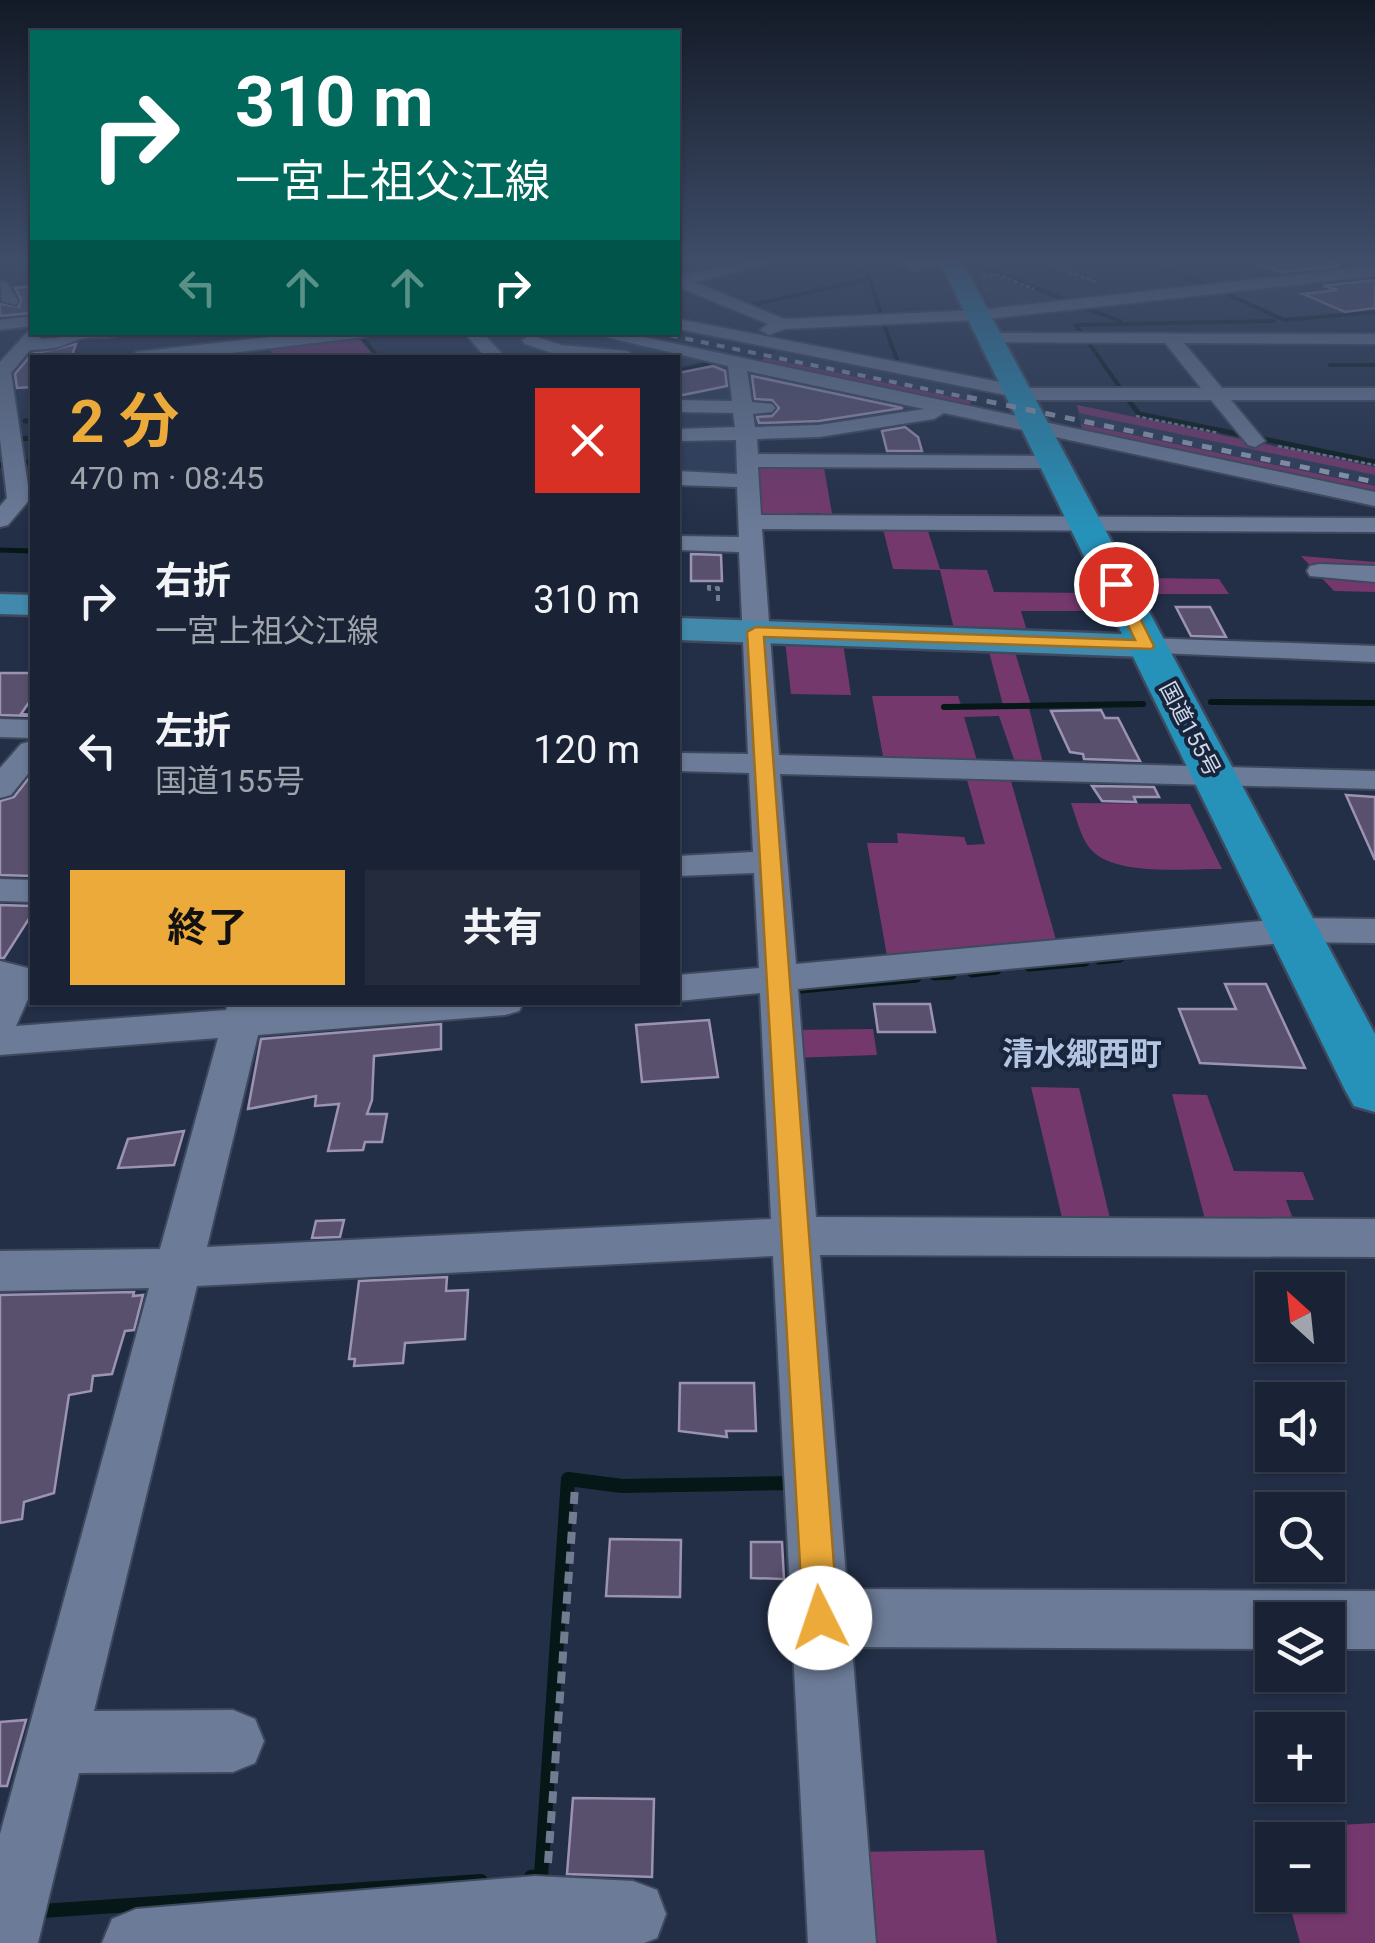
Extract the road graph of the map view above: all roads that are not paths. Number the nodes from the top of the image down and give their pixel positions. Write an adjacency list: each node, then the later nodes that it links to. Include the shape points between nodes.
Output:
1 (21, 351): 12 (street)
2 (563, 351): 9 (street)
3 (730, 351): 8 (street)
4 (738, 351): 8 (street)
5 (995, 351): 13 (highway, 国道155号)
6 (1180, 351): 14 (street)
7 (1312, 351): 15 (street)
8 (734, 353): 10 (street); 13 (street); 19 (street); 28 (street)
9 (595, 355)
10 (680, 360)
11 (30, 364): 12 (street)
12 (0, 372): 23 (street)
13 (1013, 390): 14 (street); 24 (highway, 国道155号)
14 (1216, 394): 15 (street); 27 (street)
15 (1366, 394): 20 (street)
16 (680, 407): 28 (street)
17 (780, 408): 28 (street)
18 (817, 409): 21 (street, via 891,410)
19 (956, 409): 21 (street); 24 (street)
20 (1375, 412)
21 (903, 418): 28 (street)
22 (30, 419): 23 (street)
23 (4, 421): 30 (street)
24 (1030, 424): 31 (highway, 国道155号); 34 (street)
25 (708, 434): 26 (street); 28 (street); 29 (street, via 706,453)
26 (680, 435)
27 (1254, 441)
28 (746, 446): 31 (street); 32 (street); 38 (street)
29 (680, 453)
30 (15, 462): 33 (street)
31 (1051, 462): 36 (highway, 国道155号)
32 (680, 477)
33 (17, 499): 35 (street)
34 (1375, 499)
35 (0, 520)
36 (1085, 523): 37 (street); 38 (street); 46 (highway, 国道155号)
37 (1375, 525)
38 (751, 533): 39 (street); 45 (street)
39 (680, 542)
40 (1319, 570): 41 (street)
41 (1375, 574)
42 (0, 604): 43 (main road)
43 (30, 605)
44 (680, 628): 45 (main road)
45 (756, 632): 46 (main road); 52 (street)
46 (1146, 646): 47 (street); 53 (highway, 国道155号)
47 (1375, 654)
48 (0, 728): 49 (street)
49 (30, 729)
50 (30, 752): 55 (street)
51 (680, 762): 52 (street)
52 (764, 766): 53 (street); 56 (street)
53 (1214, 774): 54 (street); 60 (highway, 国道155号)
54 (1375, 780)
55 (0, 788)
56 (770, 862): 57 (street); 63 (street)
57 (680, 866)
58 (0, 890): 59 (street)
59 (30, 891)
60 (1293, 930): 61 (street); 63 (street); 70 (highway, 国道155号)
61 (1375, 931)
62 (0, 974): 68 (street, via 20,978)
63 (778, 979): 64 (street); 71 (street)
64 (680, 988)
65 (440, 1005): 66 (street)
66 (244, 1014): 67 (street); 73 (street)
67 (112, 1018): 69 (street)
68 (0, 1020)
69 (0, 1041)
70 (1375, 1090)
71 (795, 1236): 72 (street); 73 (street); 75 (street)
72 (1375, 1238)
73 (178, 1268): 74 (street); 78 (street)
74 (0, 1271)
75 (820, 1618): 76 (street); 83 (street)
76 (1375, 1620)
77 (233, 1740): 78 (street)
78 (56, 1742): 81 (street)
79 (633, 1914): 80 (street)
80 (534, 1926): 82 (street)
81 (4, 1943)
82 (136, 1943)
83 (842, 1943)

